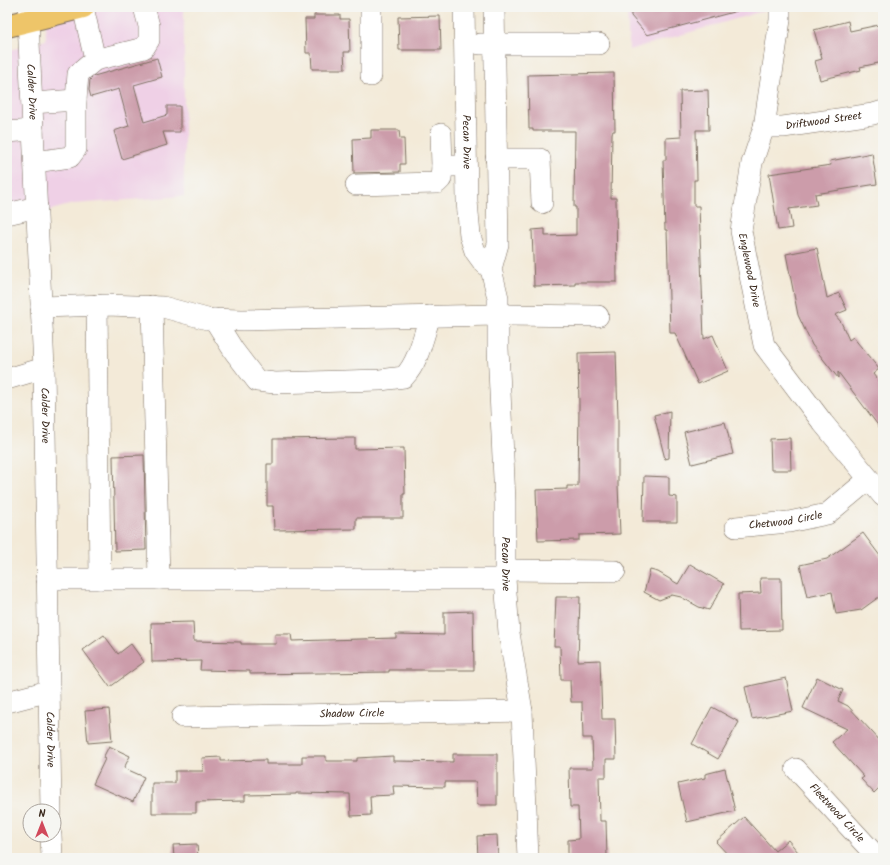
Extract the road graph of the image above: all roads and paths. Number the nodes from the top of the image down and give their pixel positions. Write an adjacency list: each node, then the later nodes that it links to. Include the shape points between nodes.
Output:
1 (83, 7): 7 (main road); 12 (street)
2 (144, 7): 12 (street, via 149,26 149,40 144,48)
3 (370, 7): 13 (street)
4 (464, 7): 9 (street, Pecan Drive)
5 (494, 7): 10 (street, Pecan Drive)
6 (780, 7): 17 (street, Englewood Drive)
7 (26, 11): 8 (main road); 15 (street, Calder Drive)
8 (7, 26)
9 (466, 44): 10 (street); 24 (street, Pecan Drive)
10 (495, 44): 11 (street); 21 (street, Pecan Drive)
11 (599, 44)
12 (96, 60): 14 (street, via 78,74)
13 (370, 76)
14 (76, 100): 15 (street); 22 (street, via 76,149 70,158)
15 (32, 103): 18 (street, Calder Drive)
16 (883, 111): 17 (street, Driftwood Street, via 783,127)
17 (764, 127): 39 (street, Englewood Drive, via 752,163 741,231 764,345)
18 (33, 130): 19 (street); 22 (street, Calder Drive)
19 (7, 132)
20 (441, 134): 23 (street)
21 (496, 159): 26 (street, via 540,159); 29 (street, Pecan Drive, via 498,244)
22 (35, 162): 27 (street, Calder Drive)
23 (442, 166): 24 (street); 25 (street, via 441,179 437,183)
24 (467, 166): 29 (street, Pecan Drive, via 470,236 474,251)
25 (356, 185)
26 (542, 203)
27 (37, 207): 28 (street); 31 (street, Calder Drive)
28 (7, 214)
29 (491, 269): 33 (street, Pecan Drive, via 498,298)
30 (97, 305): 31 (street); 32 (street); 45 (street)
31 (41, 306): 37 (street, Calder Drive)
32 (152, 306): 36 (street); 46 (street)
33 (498, 315): 34 (street); 35 (street); 43 (street, Pecan Drive)
34 (430, 316): 36 (street); 36 (street, via 416,358 404,377 275,383 257,381)
35 (598, 316)
36 (214, 319)
37 (44, 368): 38 (street); 44 (street, Calder Drive)
38 (7, 379)
39 (869, 479): 40 (street, Englewood Drive); 41 (street, Chetwood Circle, via 827,514 789,522)
40 (883, 496)
41 (736, 527)
42 (615, 571): 43 (street)
43 (504, 574): 46 (street); 49 (street, Pecan Drive, via 509,633)
44 (47, 579): 45 (street); 47 (street, Calder Drive)
45 (100, 579): 46 (street)
46 (159, 579)
47 (49, 691): 48 (street); 52 (street, Calder Drive)
48 (7, 702)
49 (522, 711): 50 (street, Shadow Circle); 55 (street, Pecan Drive)
50 (182, 717)
51 (796, 769): 56 (street, Fleetwood Circle)
52 (51, 803)
53 (51, 843): 54 (street)
54 (52, 858)
55 (528, 858)
56 (878, 858)

